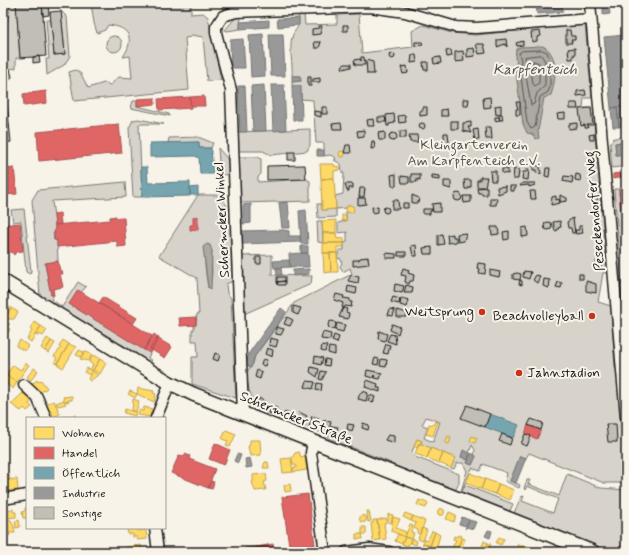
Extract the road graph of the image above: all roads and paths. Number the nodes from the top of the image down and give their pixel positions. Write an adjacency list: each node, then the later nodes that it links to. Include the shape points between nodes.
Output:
1 (590, 3): 2 (street, Peseckendorfer Weg)
2 (591, 19): 6 (street, Schermcker Winkel, via 476,28 456,27 405,12 370,7 236,12 223,16 216,27 217,40 231,90); 9 (street, Peseckendorfer Weg)
3 (3, 281): 4 (main road, Schermcker Straße)
4 (170, 383): 6 (main road, Schermcker Straße); 8 (street)
5 (24, 385): 7 (street, via 37,397)
6 (243, 414): 10 (main road, Schermcker Straße)
7 (46, 417)
8 (156, 417)
9 (626, 417)
10 (313, 442): 15 (street, via 311,453); 18 (main road, Schermcker Straße)
11 (26, 495): 12 (street)
12 (3, 499)
13 (155, 529): 14 (street)
14 (158, 552)
15 (325, 552)
16 (346, 552): 17 (street, via 369,549)
17 (390, 552)
18 (593, 552)

